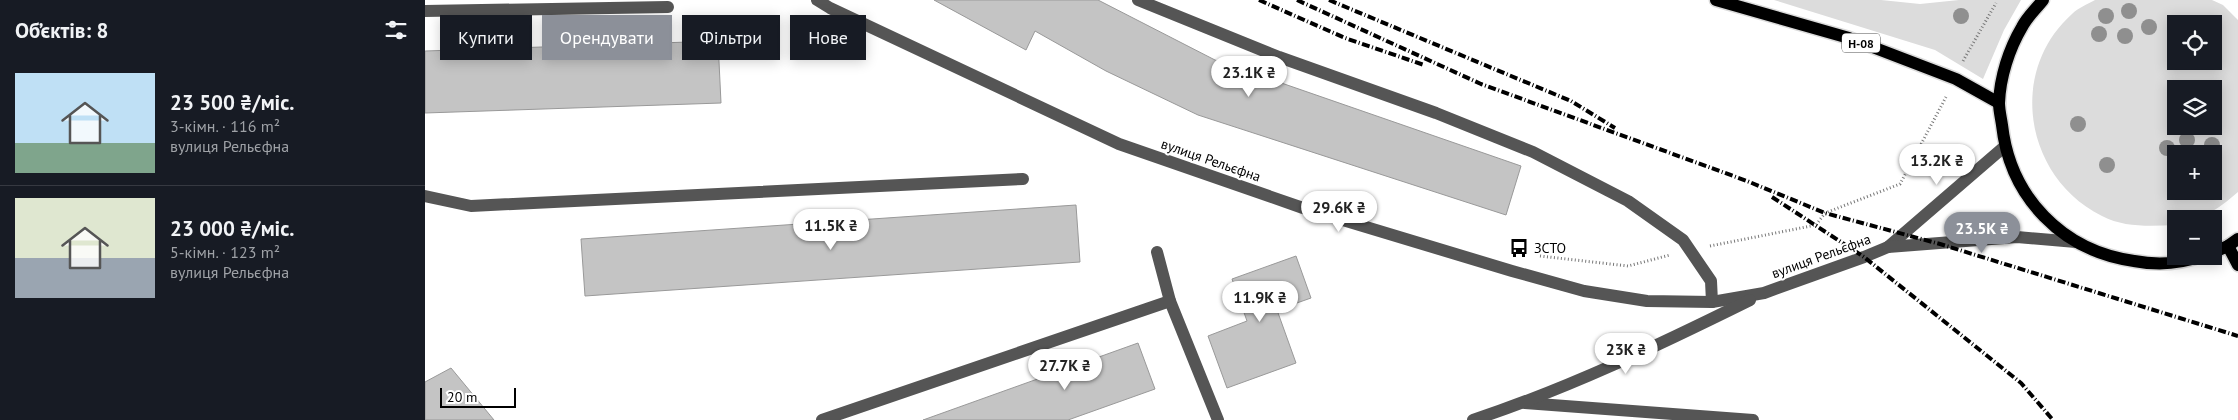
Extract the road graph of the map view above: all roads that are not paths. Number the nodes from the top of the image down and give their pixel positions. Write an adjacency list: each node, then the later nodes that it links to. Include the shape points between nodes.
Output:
1 (817, 0): 5 (street, вулиця Рельєфна)
2 (1138, 0): 20 (street, via 1279,57 1436,113 1533,152 1628,201 1683,240 1711,281)
3 (1716, 0): 8 (main road, Н-08, via 1849,38 1955,79)
4 (2043, 0): 8 (main road, via 2022,26 2005,63)
5 (833, 4): 20 (street, вулиця Рельєфна, via 1119,144 1303,208 1584,291 1647,301)
6 (668, 7): 7 (street)
7 (425, 11)
8 (1999, 103): 9 (main road)
9 (2004, 148): 12 (main road, via 2020,185 2044,218); 14 (street)
10 (1023, 179): 11 (street, via 471,206)
11 (425, 196)
12 (2076, 242): 14 (street, via 2017,237); 16 (main road, via 2112,258 2151,264)
13 (2233, 243): 17 (main road)
14 (1888, 247): 18 (street, вулиця Рельєфна)
15 (1157, 252): 19 (street)
16 (2167, 262)
17 (2238, 265)
18 (1763, 294): 20 (street, вулиця Рельєфна); 21 (street, вулиця Рельєфна, via 1643,353)
19 (1170, 301): 23 (street); 24 (street)
20 (1712, 302)
21 (1523, 403): 22 (street, вулиця Рельєфна); 26 (street)
22 (1493, 417): 25 (street, вулиця Рельєфна)
23 (822, 420)
24 (1218, 420)
25 (1473, 420)
26 (1753, 420)

